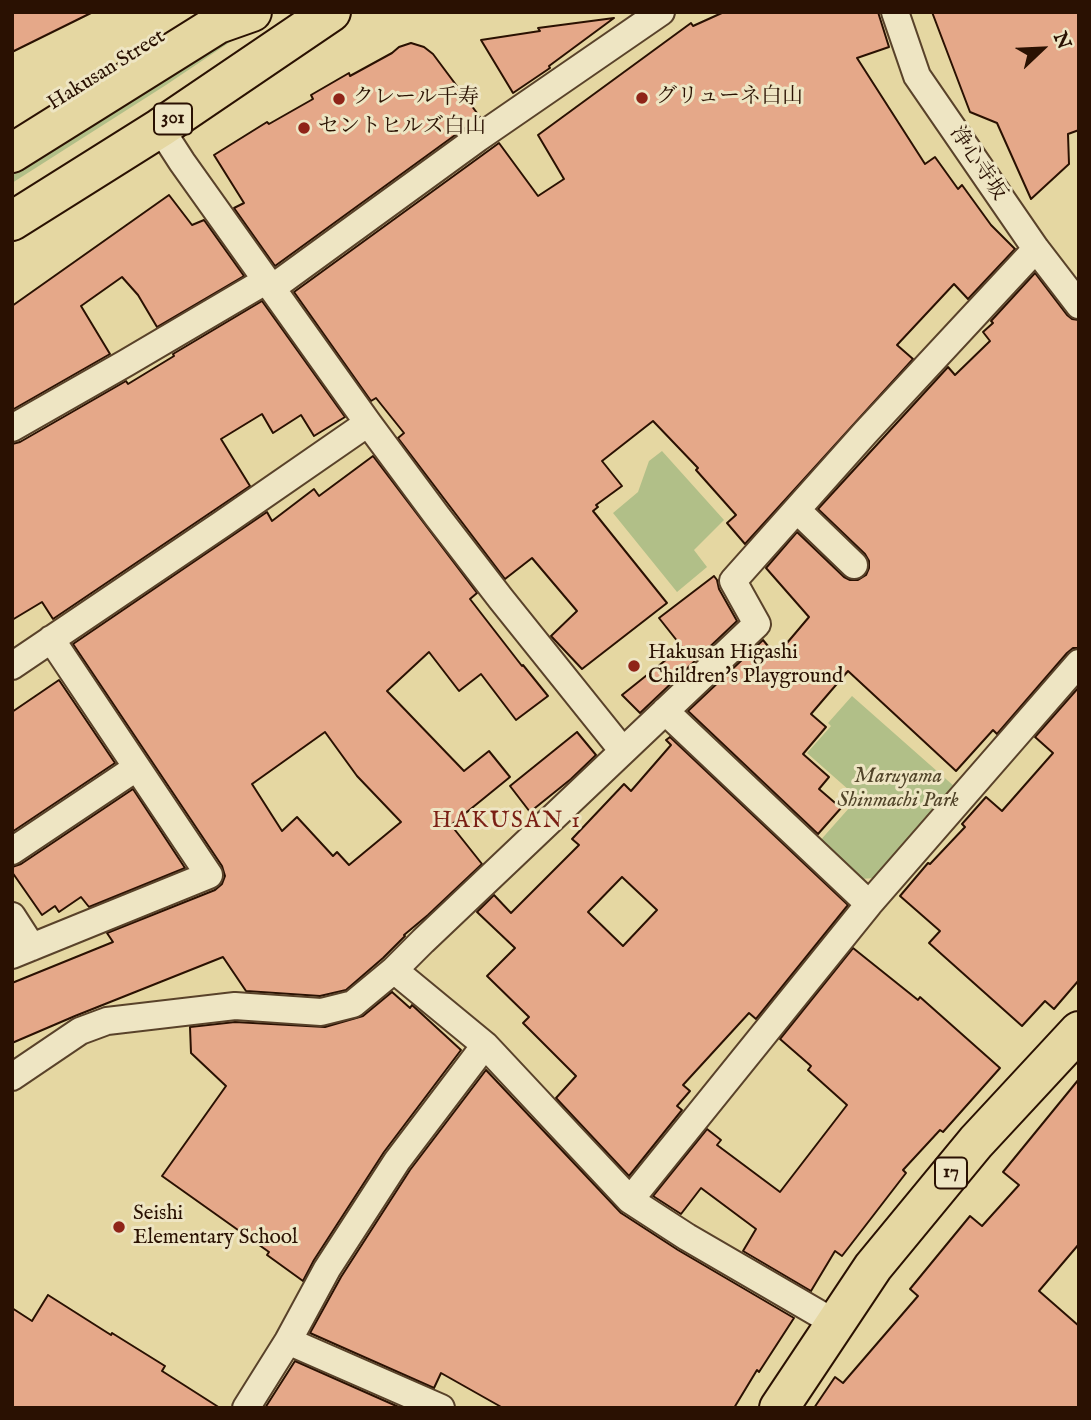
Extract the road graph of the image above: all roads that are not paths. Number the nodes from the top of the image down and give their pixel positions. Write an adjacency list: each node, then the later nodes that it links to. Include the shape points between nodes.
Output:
1 (202, 12): 7 (main road, Hakusan Street)
2 (252, 12): 8 (main road, via 218,24)
3 (331, 12): 6 (main road, 301)
4 (661, 12): 11 (street)
5 (895, 12): 10 (street, 浄心寺坂, via 917,76)
6 (160, 128): 9 (main road, 301); 11 (street)
7 (12, 130)
8 (12, 153)
9 (12, 221)
10 (1036, 249): 12 (street, 浄心寺坂); 15 (street)
11 (270, 284): 13 (street); 14 (street)
12 (1079, 305)
13 (368, 423): 17 (street); 21 (street)
14 (12, 428)
15 (797, 510): 16 (street); 20 (street, via 733,581 757,624)
16 (854, 565)
17 (51, 639): 19 (street); 22 (street)
18 (1079, 663): 24 (street)
19 (12, 666)
20 (665, 711): 21 (street); 24 (street)
21 (623, 751): 27 (street)
22 (136, 768): 23 (street); 26 (street, via 209,875)
23 (12, 851)
24 (869, 904): 31 (street)
25 (12, 916): 26 (street)
26 (22, 951)
27 (394, 970): 29 (street); 30 (street, via 353,1004 321,1012 235,1006 107,1021 80,1031)
28 (1079, 1031): 32 (main road, 17, via 976,1142 873,1267)
29 (485, 1045): 31 (street); 33 (street, via 397,1161 327,1269)
30 (12, 1077)
31 (629, 1200): 32 (street)
32 (835, 1323): 36 (main road, 17)
33 (288, 1341): 34 (street); 35 (street)
34 (246, 1408)
35 (441, 1408)
36 (779, 1408)

